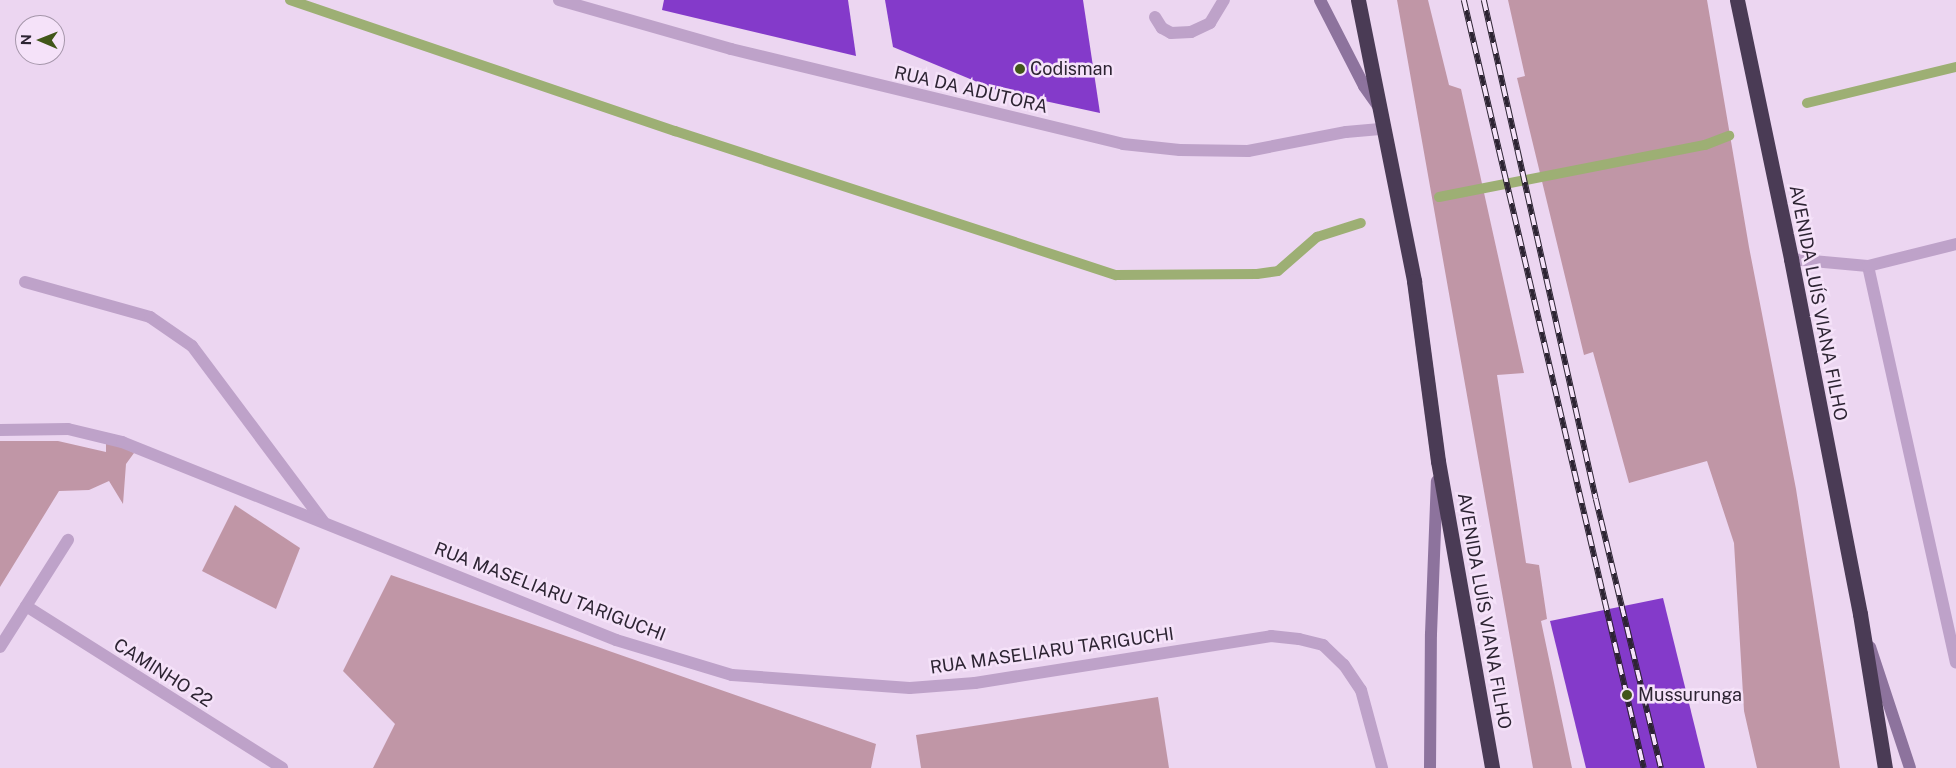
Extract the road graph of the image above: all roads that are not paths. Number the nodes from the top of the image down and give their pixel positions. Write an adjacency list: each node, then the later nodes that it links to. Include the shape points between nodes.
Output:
1 (559, 0): 8 (street, RUA DA ADUTORA, via 731,50 1123,144 1180,150 1248,151 1346,132)
2 (1224, 0): 6 (street, via 1210,23 1191,32 1171,33 1162,28)
3 (1320, 0): 7 (main road, AVENIDA LUÍS VIANA FILHO, via 1364,86)
4 (1358, 0): 7 (highway, AVENIDA LUÍS VIANA FILHO)
5 (1736, 0): 10 (highway, AVENIDA LUÍS VIANA FILHO)
6 (1155, 17)
7 (1378, 106): 8 (highway, AVENIDA LUÍS VIANA FILHO)
8 (1382, 129): 14 (highway, AVENIDA LUÍS VIANA FILHO, via 1414,281)
9 (1956, 244): 11 (street)
10 (1791, 260): 11 (street); 18 (highway, AVENIDA LUÍS VIANA FILHO)
11 (1868, 266): 20 (street)
12 (25, 282): 15 (street, via 150,317 192,346)
13 (0, 430): 15 (street, RUA MASELIARU TARIGUCHI, via 68,429 122,442)
14 (1438, 461): 23 (main road, AVENIDA LUÍS VIANA FILHO); 24 (highway, AVENIDA LUÍS VIANA FILHO)
15 (323, 521): 22 (street, RUA MASELIARU TARIGUCHI, via 616,640 732,675 910,688 975,683 1271,636 1299,639 1323,645 1344,665 1361,690)
16 (68, 540): 17 (street)
17 (26, 606): 19 (street); 21 (street, CAMINHO 22)
18 (1860, 614): 25 (highway, AVENIDA LUÍS VIANA FILHO); 26 (main road, AVENIDA LUÍS VIANA FILHO)
19 (0, 647)
20 (1956, 662)
21 (282, 768)
22 (1382, 768)
23 (1430, 768)
24 (1492, 768)
25 (1885, 768)
26 (1910, 768)

